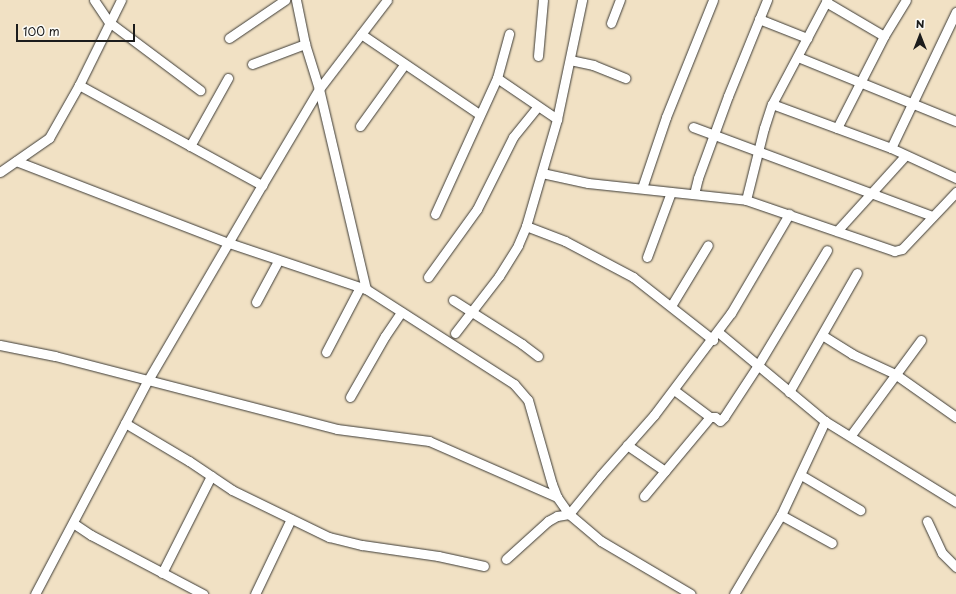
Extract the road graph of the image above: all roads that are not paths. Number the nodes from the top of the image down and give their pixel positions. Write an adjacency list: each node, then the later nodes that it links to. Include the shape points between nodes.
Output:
1 (94, 0): 15 (street)
2 (121, 0): 15 (street)
3 (285, 0): 20 (street)
4 (296, 0): 22 (street)
5 (387, 0): 17 (street)
6 (543, 0): 23 (street)
7 (582, 0): 25 (street)
8 (620, 0): 16 (street)
9 (711, 0): 54 (street)
10 (767, 0): 14 (street)
11 (906, 0): 19 (street)
12 (826, 1): 19 (street); 21 (street)
13 (956, 12): 35 (street)
14 (759, 18): 21 (street); 44 (street)
15 (109, 22): 32 (street); 34 (street)
16 (611, 23)
17 (361, 34): 27 (street); 33 (street)
18 (509, 34): 29 (street)
19 (884, 36): 31 (street)
20 (229, 38)
21 (808, 38): 24 (street)
22 (305, 44): 26 (street); 33 (street)
23 (538, 56)
24 (798, 57): 31 (street); 36 (street)
25 (570, 60): 30 (street, via 593,65); 39 (street)
26 (252, 64)
27 (404, 65): 38 (street); 41 (street)
28 (228, 78): 45 (street)
29 (497, 78): 37 (street); 38 (street)
30 (626, 78)
31 (860, 82): 35 (street); 43 (street)
32 (80, 85): 45 (street); 49 (street, via 49,138)
33 (320, 89): 53 (street); 72 (street)
34 (200, 90)
35 (912, 103): 40 (street); 46 (street)
36 (772, 104): 43 (street); 47 (street)
37 (537, 106): 39 (street); 71 (street, via 513,137 477,209)
38 (479, 114): 60 (street)
39 (557, 120): 51 (street)
40 (956, 121)
41 (360, 126)
42 (693, 127): 44 (street)
43 (837, 128): 46 (street)
44 (714, 136): 47 (street); 58 (street)
45 (190, 146): 53 (street)
46 (891, 148): 48 (street)
47 (759, 150): 57 (street); 59 (street)
48 (906, 156): 52 (street); 57 (street)
49 (16, 161): 50 (street); 65 (street)
50 (0, 172)
51 (542, 172): 54 (street, via 588,183); 63 (street)
52 (956, 178)
53 (262, 185): 65 (street)
54 (642, 188): 55 (street)
55 (671, 192): 58 (street); 68 (street)
56 (956, 192): 62 (street)
57 (872, 193): 62 (street); 64 (street)
58 (694, 194): 59 (street)
59 (746, 200): 61 (street)
60 (435, 214)
61 (789, 214): 64 (street); 80 (street, via 751,281)
62 (932, 216): 64 (street, via 898,251)
63 (526, 226): 75 (street, via 565,241 610,264 633,277); 77 (street, via 499,276)
64 (837, 231)
65 (229, 243): 69 (street); 87 (street)
66 (708, 245): 75 (street)
67 (826, 250): 85 (street)
68 (647, 257)
69 (278, 261): 72 (street); 74 (street)
70 (857, 273): 79 (street)
71 (428, 277)
72 (363, 288): 76 (street); 83 (street)
73 (453, 300): 77 (street)
74 (256, 302)
75 (671, 306): 80 (street)
76 (401, 312): 90 (street); 101 (street, via 514,384 528,400)
77 (471, 312): 78 (street); 84 (street)
78 (455, 333)
79 (822, 335): 86 (street, via 852,354); 89 (street)
80 (715, 336): 85 (street); 88 (street)
81 (921, 340): 86 (street)
82 (0, 345): 87 (street)
83 (326, 352)
84 (538, 356)
85 (758, 365): 89 (street); 91 (street, via 722,420)
86 (895, 374): 92 (street); 95 (street)
87 (148, 380): 94 (street); 101 (street, via 337,429 429,441)
88 (674, 390): 91 (street); 96 (street)
89 (788, 392): 93 (street)
90 (350, 397)
91 (710, 417): 97 (street)
92 (956, 417)
93 (826, 421): 95 (street); 98 (street)
94 (125, 423): 99 (street); 108 (street)
95 (850, 435): 102 (street)
96 (627, 445): 97 (street); 104 (street)
97 (665, 471): 100 (street)
98 (801, 475): 103 (street); 105 (street)
99 (211, 476): 106 (street, via 232,490); 113 (street)
100 (644, 496)
101 (557, 497): 104 (street)
102 (956, 502)
103 (860, 510)
104 (569, 514): 110 (street, via 548,521); 117 (street, via 601,541)
105 (781, 515): 109 (street); 118 (street)
106 (291, 518): 111 (street, via 329,537 356,544 438,556); 116 (street)
107 (927, 521): 112 (street, via 942,553)
108 (73, 523): 113 (street); 114 (street)
109 (832, 543)
110 (506, 559)
111 (484, 566)
112 (956, 567)
113 (162, 573): 115 (street)
114 (35, 594)
115 (203, 594)
116 (254, 594)
117 (691, 594)
118 (734, 594)

